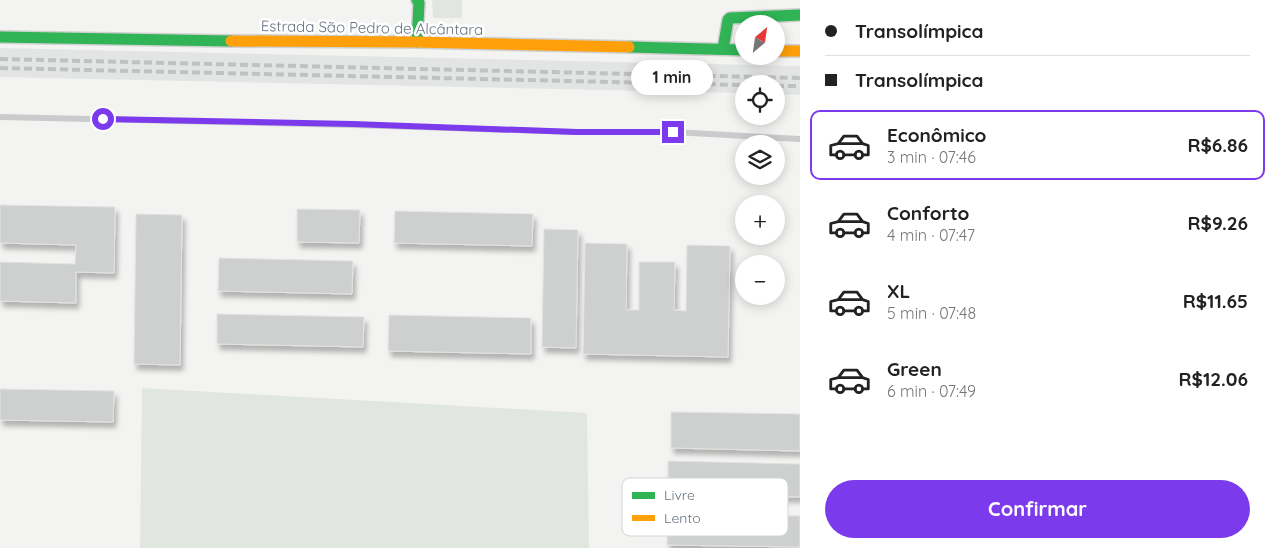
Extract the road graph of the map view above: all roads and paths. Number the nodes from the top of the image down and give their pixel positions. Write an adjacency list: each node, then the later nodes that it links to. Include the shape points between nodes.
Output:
1 (417, 0): 4 (street)
2 (800, 15): 5 (street, via 730,18)
3 (0, 37): 4 (street, Estrada São Pedro de Alcântara)
4 (416, 42): 5 (street, Estrada São Pedro de Alcântara)
5 (723, 50): 6 (street, Estrada São Pedro de Alcântara)
6 (735, 50)
7 (785, 51): 8 (street)
8 (800, 51)
9 (0, 117): 10 (lane, via 673,132)
10 (800, 139)

